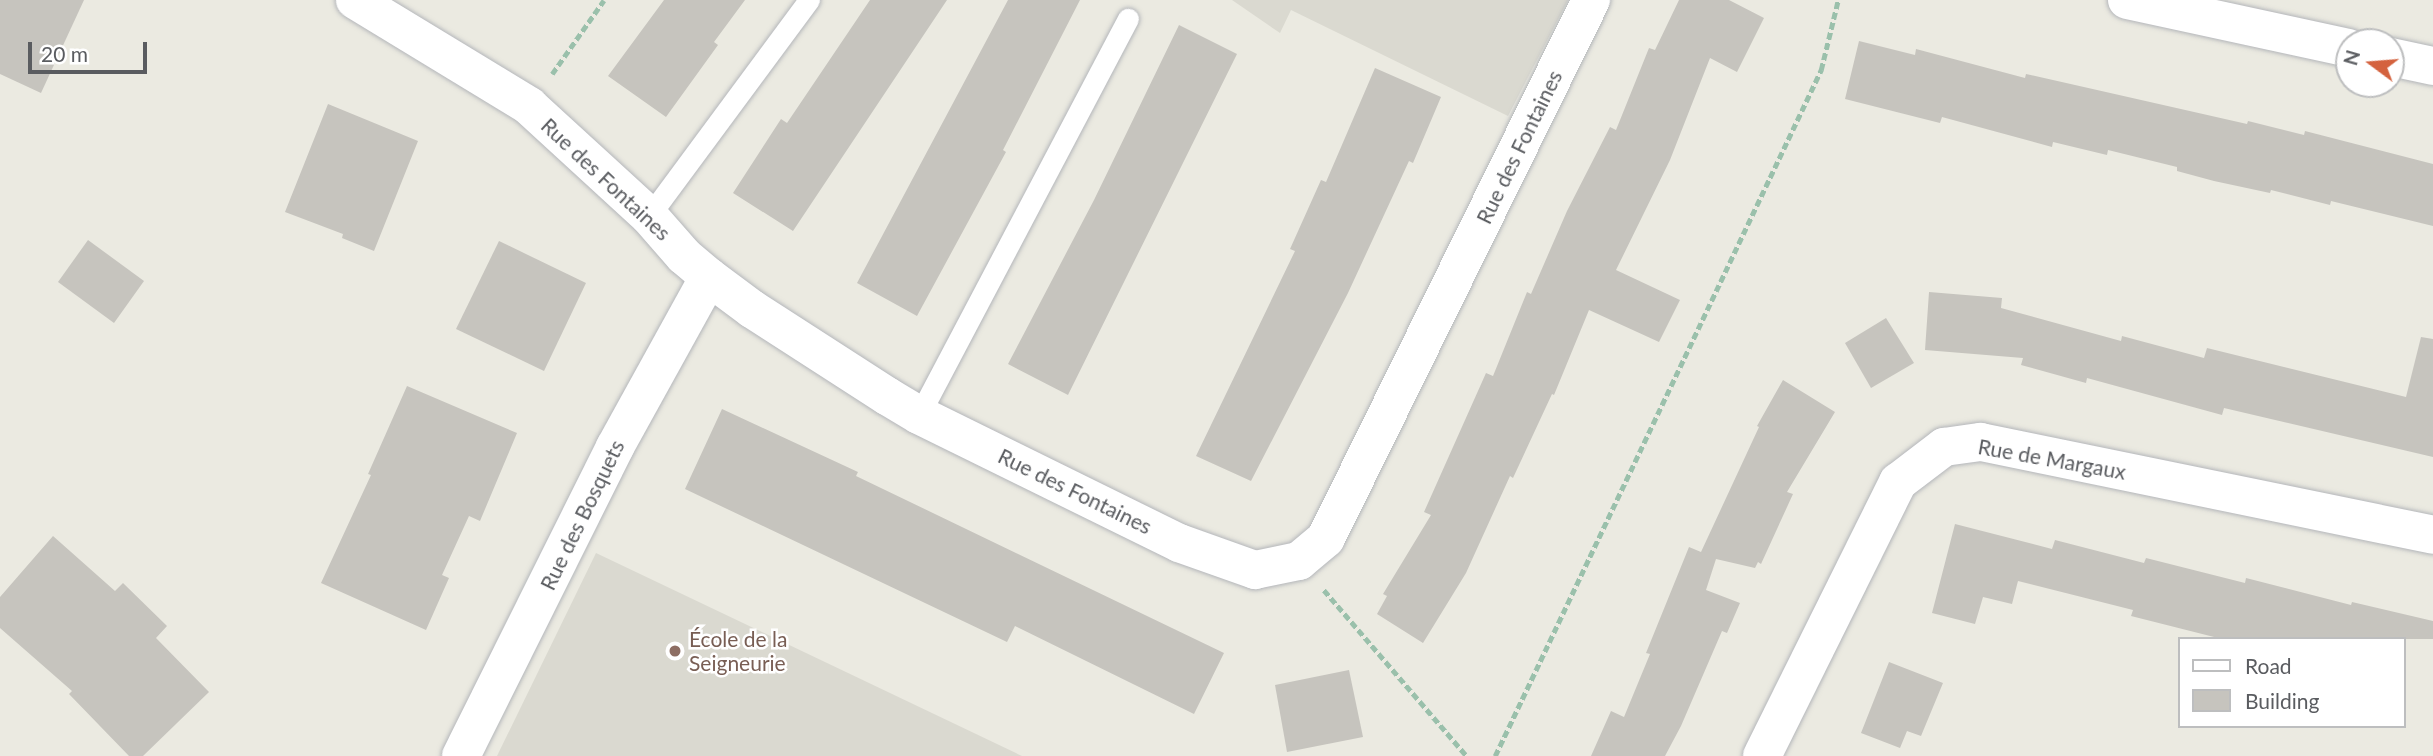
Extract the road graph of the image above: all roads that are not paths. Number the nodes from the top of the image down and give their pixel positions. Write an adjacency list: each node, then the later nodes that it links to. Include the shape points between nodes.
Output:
1 (355, 0): 9 (street, Rue des Fontaines, via 528,106)
2 (809, 0): 9 (lane)
3 (1591, 0): 11 (street, Rue des Fontaines, via 1326,538 1298,561 1255,570 1179,543)
4 (2127, 0): 6 (street)
5 (1128, 19): 11 (lane)
6 (2335, 45)
7 (2405, 60): 8 (street)
8 (2433, 66)
9 (649, 216): 10 (street, Rue des Fontaines)
10 (709, 278): 11 (street, Rue des Fontaines); 13 (street, Rue des Bosquets, via 615,447)
11 (919, 415)
12 (2433, 535): 14 (street, Rue de Margaux, via 1981,442 1944,447 1898,482)
13 (461, 756)
14 (1762, 756)

